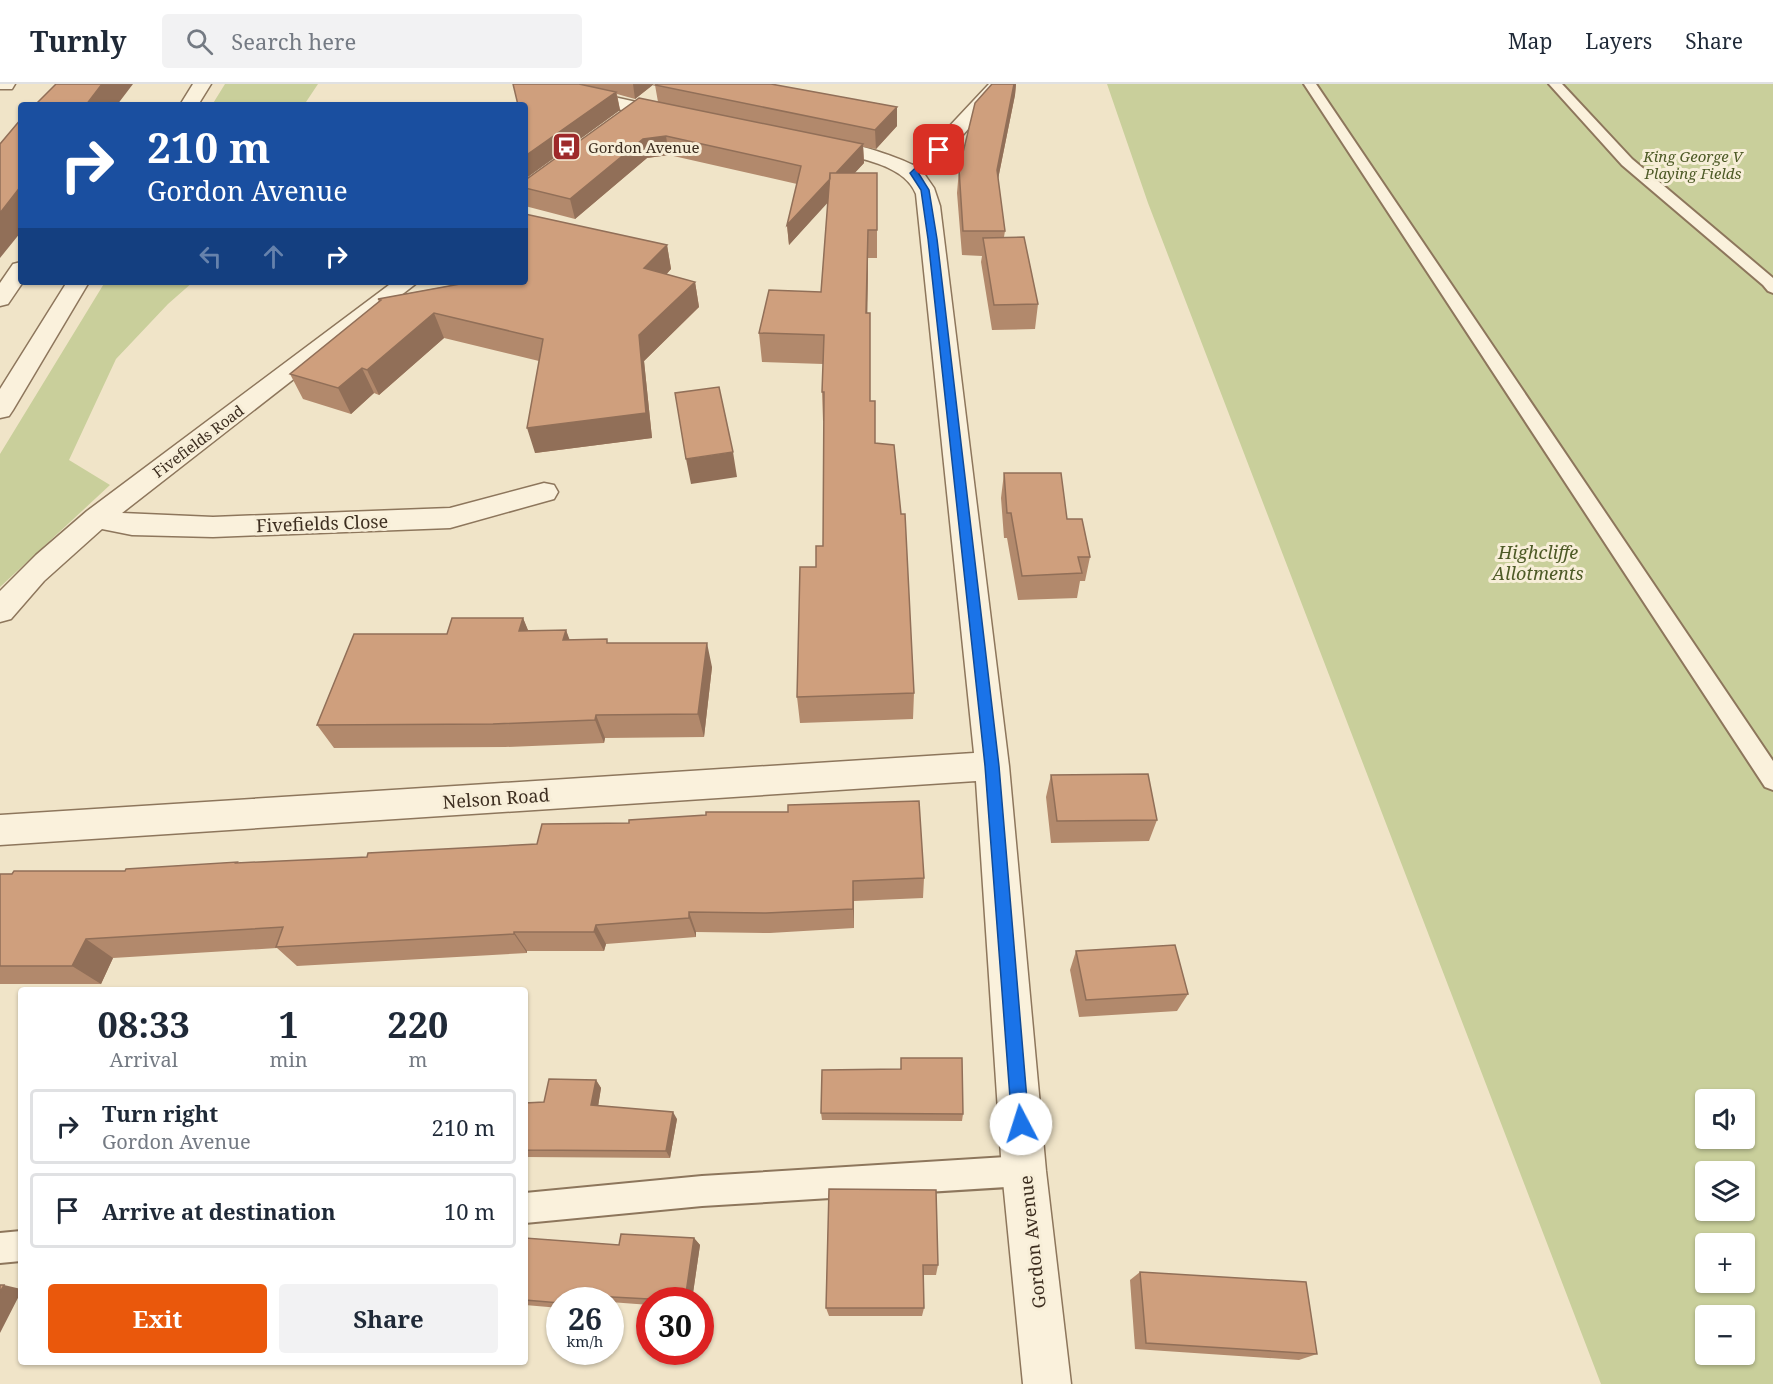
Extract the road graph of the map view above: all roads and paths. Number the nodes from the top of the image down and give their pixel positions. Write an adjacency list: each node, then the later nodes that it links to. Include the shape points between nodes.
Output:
1 (202, 84): 7 (street)
2 (532, 84): 6 (street)
3 (999, 84): 11 (street, via 924,167)
4 (1310, 84): 22 (lane)
5 (1555, 84): 15 (lane, via 1627,162)
6 (648, 101): 8 (street); 9 (street)
7 (191, 102)
8 (700, 120)
9 (612, 126)
10 (792, 138): 11 (street, via 867,154)
11 (914, 173): 21 (street, Gordon Avenue, via 925,190 933,239)
12 (18, 274): 16 (street)
13 (76, 285): 17 (street)
14 (403, 285): 19 (street, Fivefields Road)
15 (1773, 288)
16 (0, 299)
17 (0, 410)
18 (544, 492): 19 (street, Fivefields Close, via 450,518 213,527 132,525)
19 (97, 518): 20 (street, Fivefields Road)
20 (0, 611)
21 (992, 766): 23 (street, Nelson Road); 24 (street, Gordon Avenue)
22 (1773, 780)
23 (0, 830)
24 (1024, 1171): 25 (lane, via 702,1191); 28 (street, Gordon Avenue)
25 (528, 1208)
26 (18, 1246): 27 (lane)
27 (0, 1248)
28 (1047, 1384)

